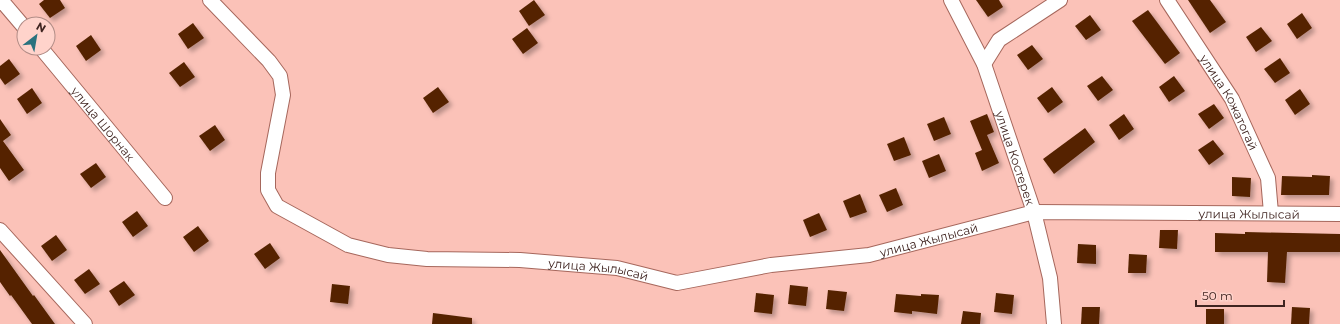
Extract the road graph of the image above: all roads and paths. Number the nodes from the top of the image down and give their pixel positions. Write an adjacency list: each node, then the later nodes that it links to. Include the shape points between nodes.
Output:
1 (1, 0): 6 (street)
2 (210, 0): 10 (street, улица Жылысай, via 269,60 280,76 283,94 268,173 268,190 277,206 348,245 388,255 427,259 520,260 617,268 678,283 771,265 869,254)
3 (951, 0): 8 (street, улица Костерек)
4 (1060, 0): 8 (street, via 999,40)
5 (1167, 0): 11 (street, улица Кожатогай, via 1232,99 1268,178)
6 (16, 18)
7 (48, 56): 9 (street, улица Шорнак)
8 (984, 64): 10 (street, улица Костерек)
9 (165, 198)
10 (1034, 212): 11 (street, улица Жылысай); 15 (street, улица Костерек, via 1050,278)
11 (1271, 213): 12 (street, улица Жылысай)
12 (1340, 214)
13 (0, 230): 14 (street)
14 (85, 324)
15 (1054, 324)

